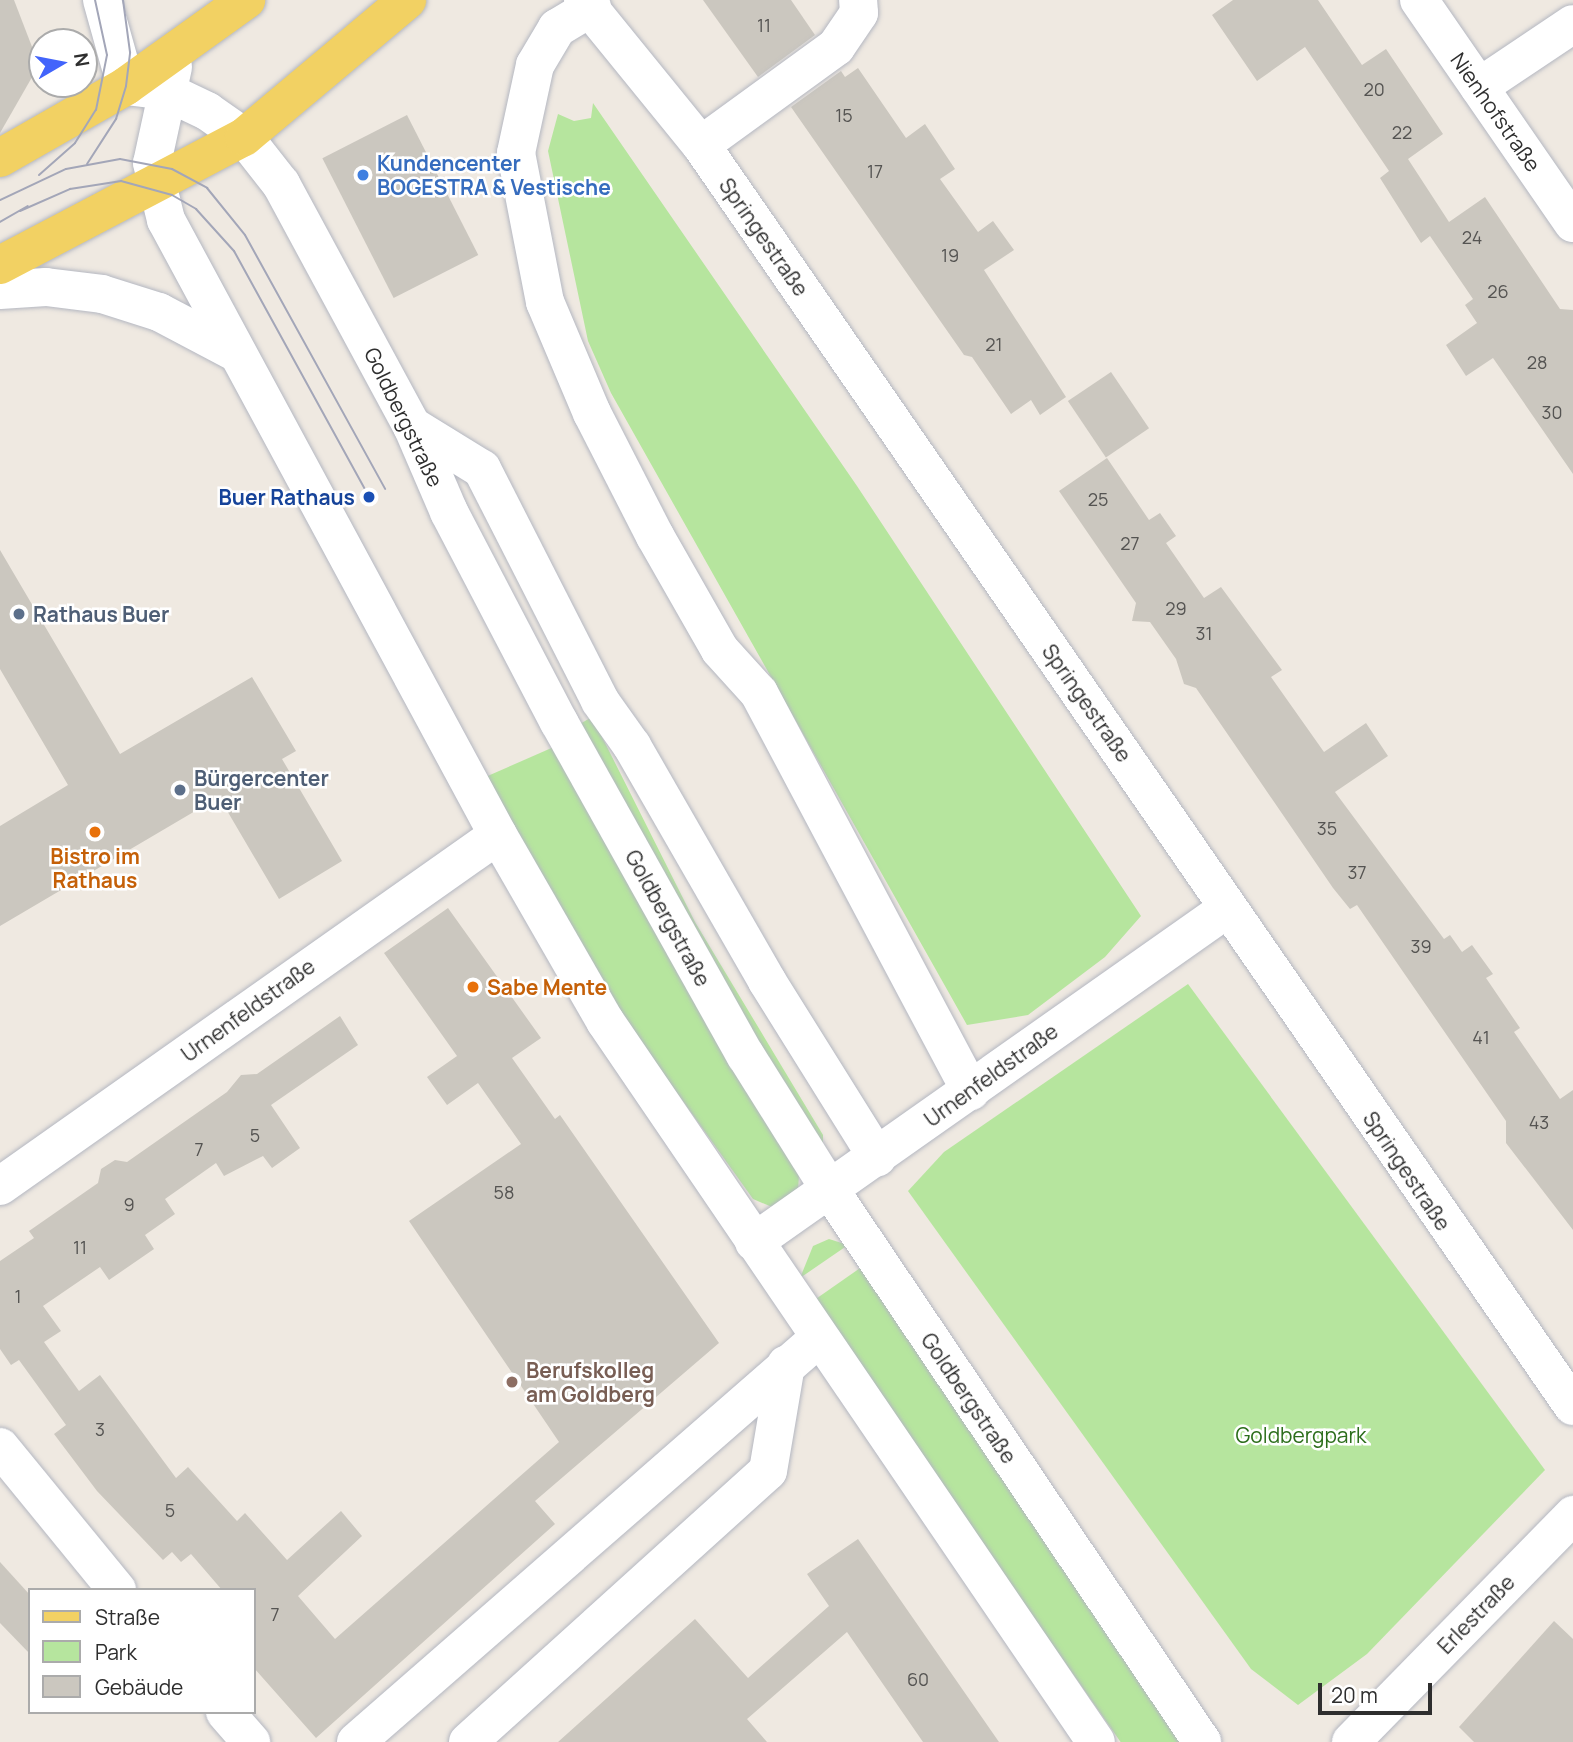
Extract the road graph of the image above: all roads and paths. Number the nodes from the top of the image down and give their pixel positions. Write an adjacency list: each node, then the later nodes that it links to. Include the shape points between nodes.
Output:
1 (102, 0): 9 (street)
2 (246, 0): 8 (main road)
3 (858, 0): 13 (street, via 859,13 836,47)
4 (1419, 0): 10 (street, Nienhofstraße)
5 (589, 2): 13 (street, Springestraße); 23 (street, via 557,28 535,65 516,153 545,302 592,413 655,536 720,650 759,693)
6 (407, 3): 12 (main road)
7 (1573, 24): 10 (street)
8 (179, 48): 9 (main road); 11 (street)
9 (126, 86): 11 (street, Goldbergstraße); 14 (main road)
10 (1479, 87): 16 (street, Nienhofstraße)
11 (164, 91): 12 (street, Goldbergstraße); 15 (street, via 152,163)
12 (244, 137): 15 (main road); 20 (street, Goldbergstraße, via 281,184)
13 (701, 145): 22 (street, Springestraße)
14 (0, 158)
15 (154, 189): 17 (main road); 19 (street)
16 (1573, 223)
17 (0, 265)
18 (0, 290): 19 (street, via 46,287 102,294 159,312)
19 (233, 351): 21 (street, via 264,396)
20 (412, 426): 24 (street, via 482,470 600,701 632,746 767,981); 26 (street, Goldbergstraße, via 449,512 559,722 721,1014)
21 (498, 835): 25 (street, Urnenfeldstraße); 27 (street, via 605,1021)
22 (1228, 908): 23 (street, Urnenfeldstraße); 30 (street, Springestraße)
23 (971, 1091): 24 (street, Urnenfeldstraße)
24 (877, 1157): 26 (street, Urnenfeldstraße)
25 (0, 1186)
26 (830, 1190): 27 (street, Urnenfeldstraße); 41 (street, Goldbergstraße)
27 (754, 1242): 28 (street)
28 (819, 1338): 29 (street); 40 (street)
29 (786, 1365): 31 (street); 32 (street)
30 (1573, 1406)
31 (723, 1420): 32 (street, via 760,1425); 38 (street)
32 (773, 1443): 39 (street, via 768,1471)
33 (0, 1447): 35 (street)
34 (1573, 1515): 42 (street, Erlestraße)
35 (115, 1588)
36 (227, 1714): 37 (street)
37 (251, 1742)
38 (356, 1742)
39 (468, 1742)
40 (1096, 1742)
41 (1202, 1742)
42 (1350, 1742)

